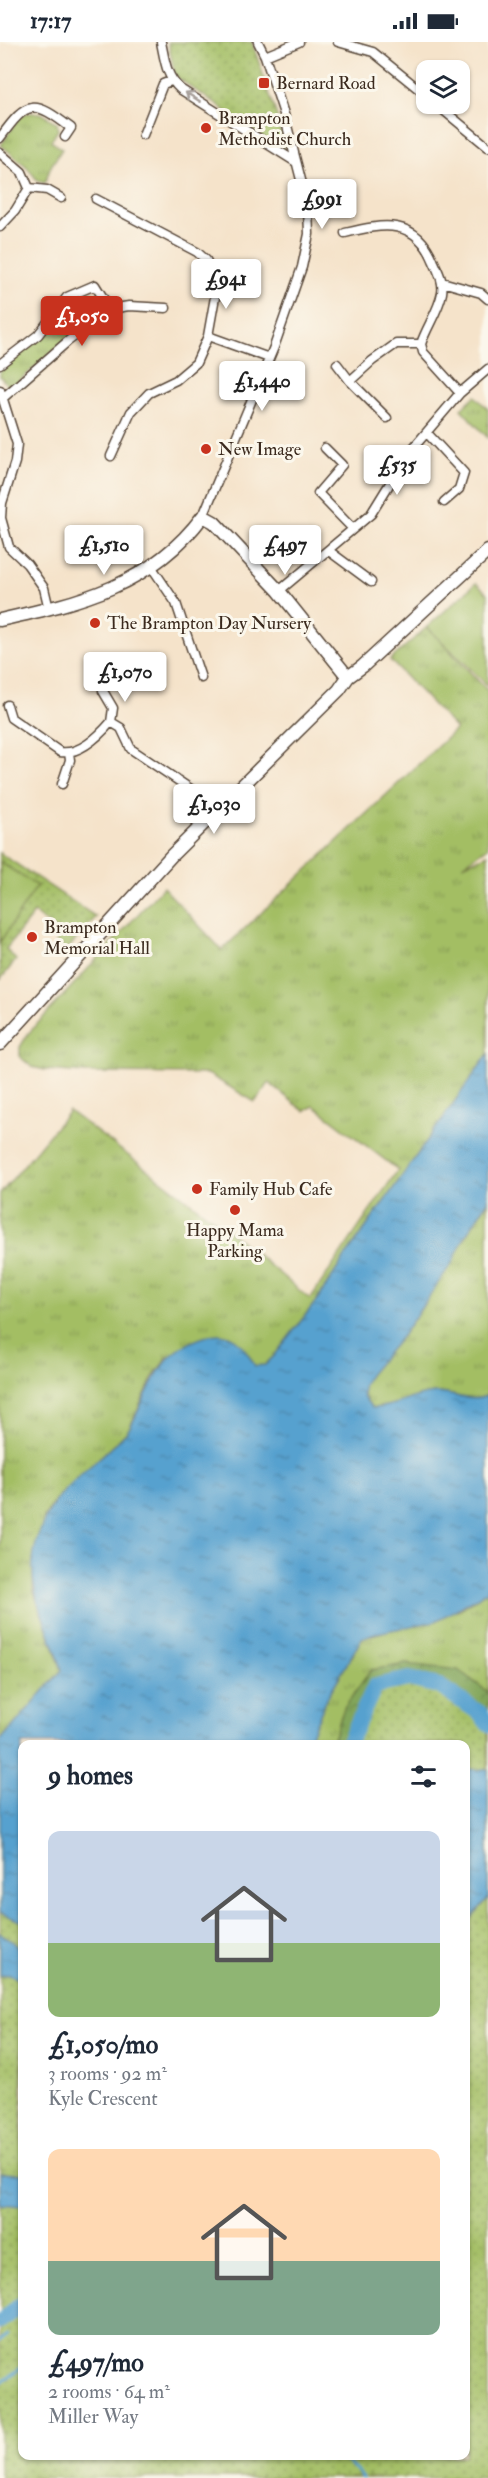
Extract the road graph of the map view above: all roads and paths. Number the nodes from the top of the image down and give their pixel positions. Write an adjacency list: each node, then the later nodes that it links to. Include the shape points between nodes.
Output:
1 (161, 42): 8 (street)
2 (258, 42): 7 (street)
3 (299, 42): 7 (street)
4 (338, 42): 6 (street)
5 (376, 42): 6 (street)
6 (373, 52): 9 (street)
7 (265, 56): 16 (street)
8 (171, 81): 11 (street, via 163,84); 16 (street, one-way to 8)
9 (416, 87)
10 (448, 114): 14 (street)
11 (143, 135)
12 (64, 137): 13 (street, via 71,128 39,107 18,114)
13 (0, 138)
14 (488, 147)
15 (0, 153): 17 (street, via 22,172)
16 (296, 162): 28 (street, via 308,207 309,234 292,297)
17 (29, 188): 18 (street, via 47,190); 20 (street)
18 (61, 198)
19 (96, 199): 26 (street, via 206,260 214,297)
20 (0, 227)
21 (345, 233): 22 (street, via 378,225 409,231 430,253)
22 (442, 282): 23 (street, via 481,293); 27 (street, via 442,293)
23 (488, 299)
24 (166, 308): 25 (street)
25 (110, 309): 29 (street, via 95,285 67,297 38,335); 34 (street)
26 (208, 336): 28 (street); 38 (street, via 196,363 176,380 149,393 131,412)
27 (420, 344): 32 (street, via 396,344); 33 (street)
28 (269, 358): 40 (street)
29 (0, 364)
30 (337, 364): 32 (street)
31 (488, 369): 33 (street)
32 (350, 381): 35 (street)
33 (460, 393): 36 (street)
34 (2, 394): 47 (street, via 16,444 1,518 9,547 44,588)
35 (387, 418)
36 (427, 433): 39 (street, via 464,473 459,489); 41 (street, via 408,453 371,514)
37 (325, 448): 41 (street, via 342,465 318,493)
38 (111, 456)
39 (444, 502)
40 (202, 516): 44 (main road, via 188,535); 46 (main road, via 213,522)
41 (352, 529): 42 (street)
42 (329, 551): 45 (street); 46 (street)
43 (488, 551): 49 (main road)
44 (151, 566): 47 (main road, via 124,584); 50 (street, via 176,603)
45 (371, 582)
46 (279, 591): 49 (main road)
47 (50, 609): 48 (main road)
48 (0, 620)
49 (348, 676): 56 (main road, via 339,690)
50 (201, 678)
51 (103, 691): 53 (street, via 113,708)
52 (7, 705): 54 (street, via 11,718 60,752)
53 (111, 722): 54 (street); 56 (street, via 121,728 131,749)
54 (69, 753): 55 (street)
55 (62, 784)
56 (219, 808): 57 (main road)
57 (0, 1044)

